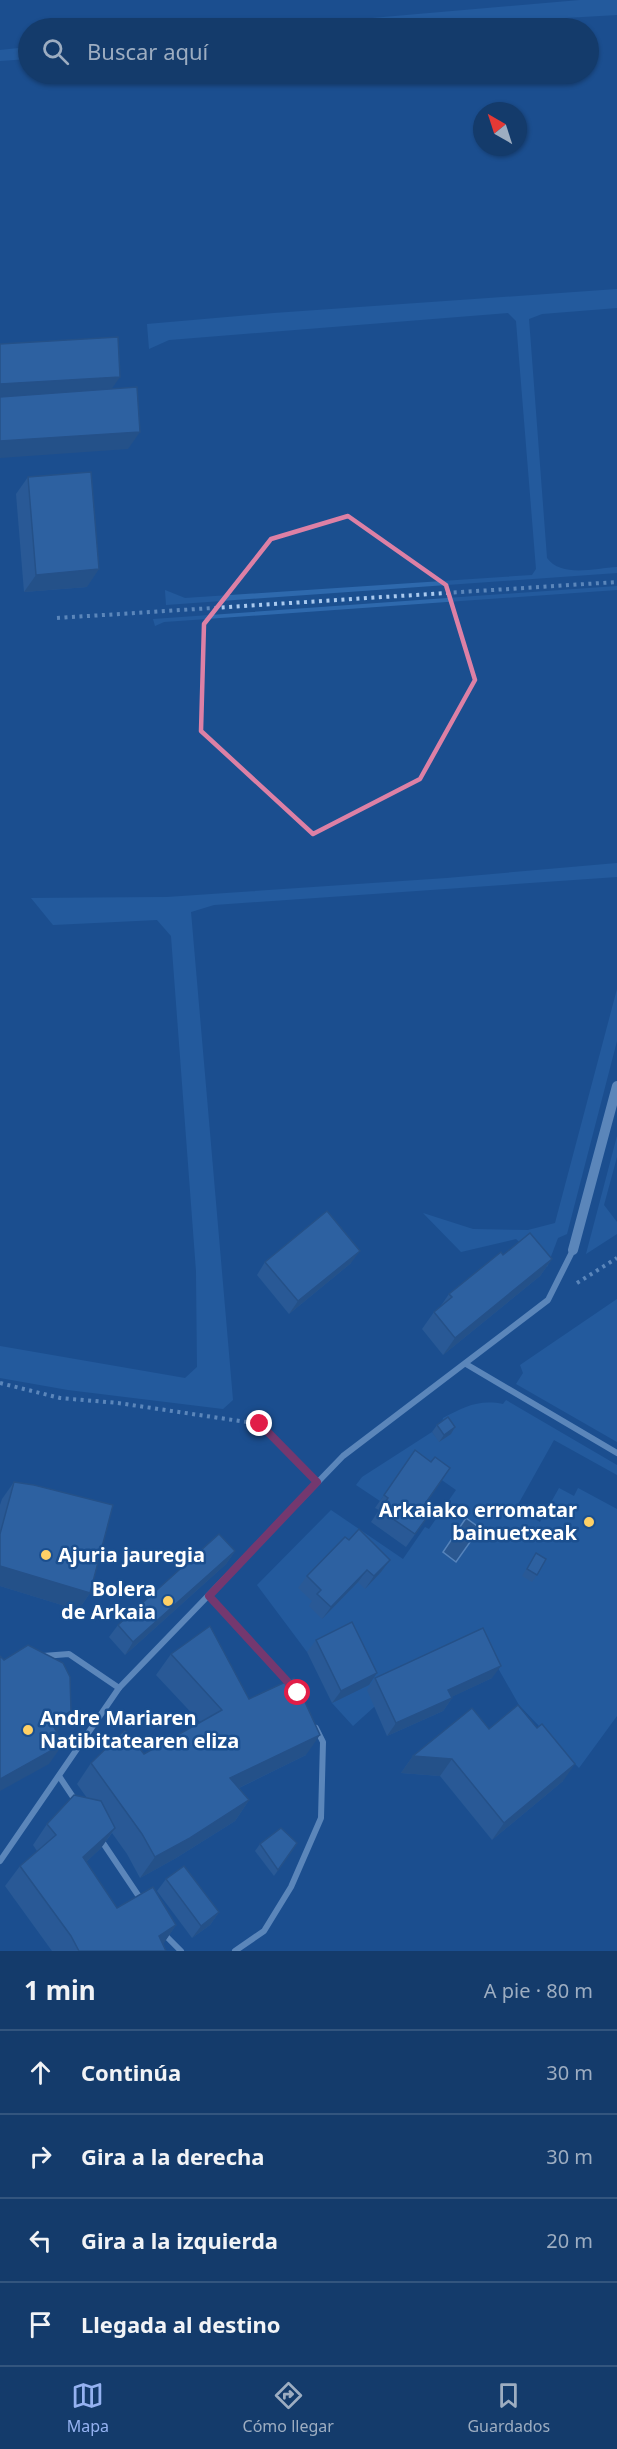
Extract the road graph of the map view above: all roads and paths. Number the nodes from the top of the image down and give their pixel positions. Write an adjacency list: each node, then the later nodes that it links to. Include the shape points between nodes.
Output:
1 (617, 582): 2 (path)
2 (57, 618)
3 (617, 1086): 4 (street)
4 (573, 1250): 6 (street)
5 (617, 1258): 6 (path, via 582,1282)
6 (553, 1290): 7 (street, via 548,1300)
7 (466, 1364): 9 (street); 10 (street, via 343,1456)
8 (0, 1383): 10 (path, via 60,1398 260,1424)
9 (617, 1453)
10 (317, 1482): 11 (street)
11 (209, 1596): 13 (street); 14 (street)
12 (34, 1657): 13 (street, via 69,1654)
13 (119, 1688): 16 (street)
14 (298, 1693)
15 (313, 1722): 23 (street, via 323,1742 321,1818 291,1887 264,1931)
16 (59, 1776): 17 (street); 19 (street)
17 (84, 1814)
18 (97, 1833): 20 (street)
19 (0, 1861)
20 (147, 1909)
21 (160, 1928): 22 (street)
22 (181, 1951)
23 (235, 1951)

